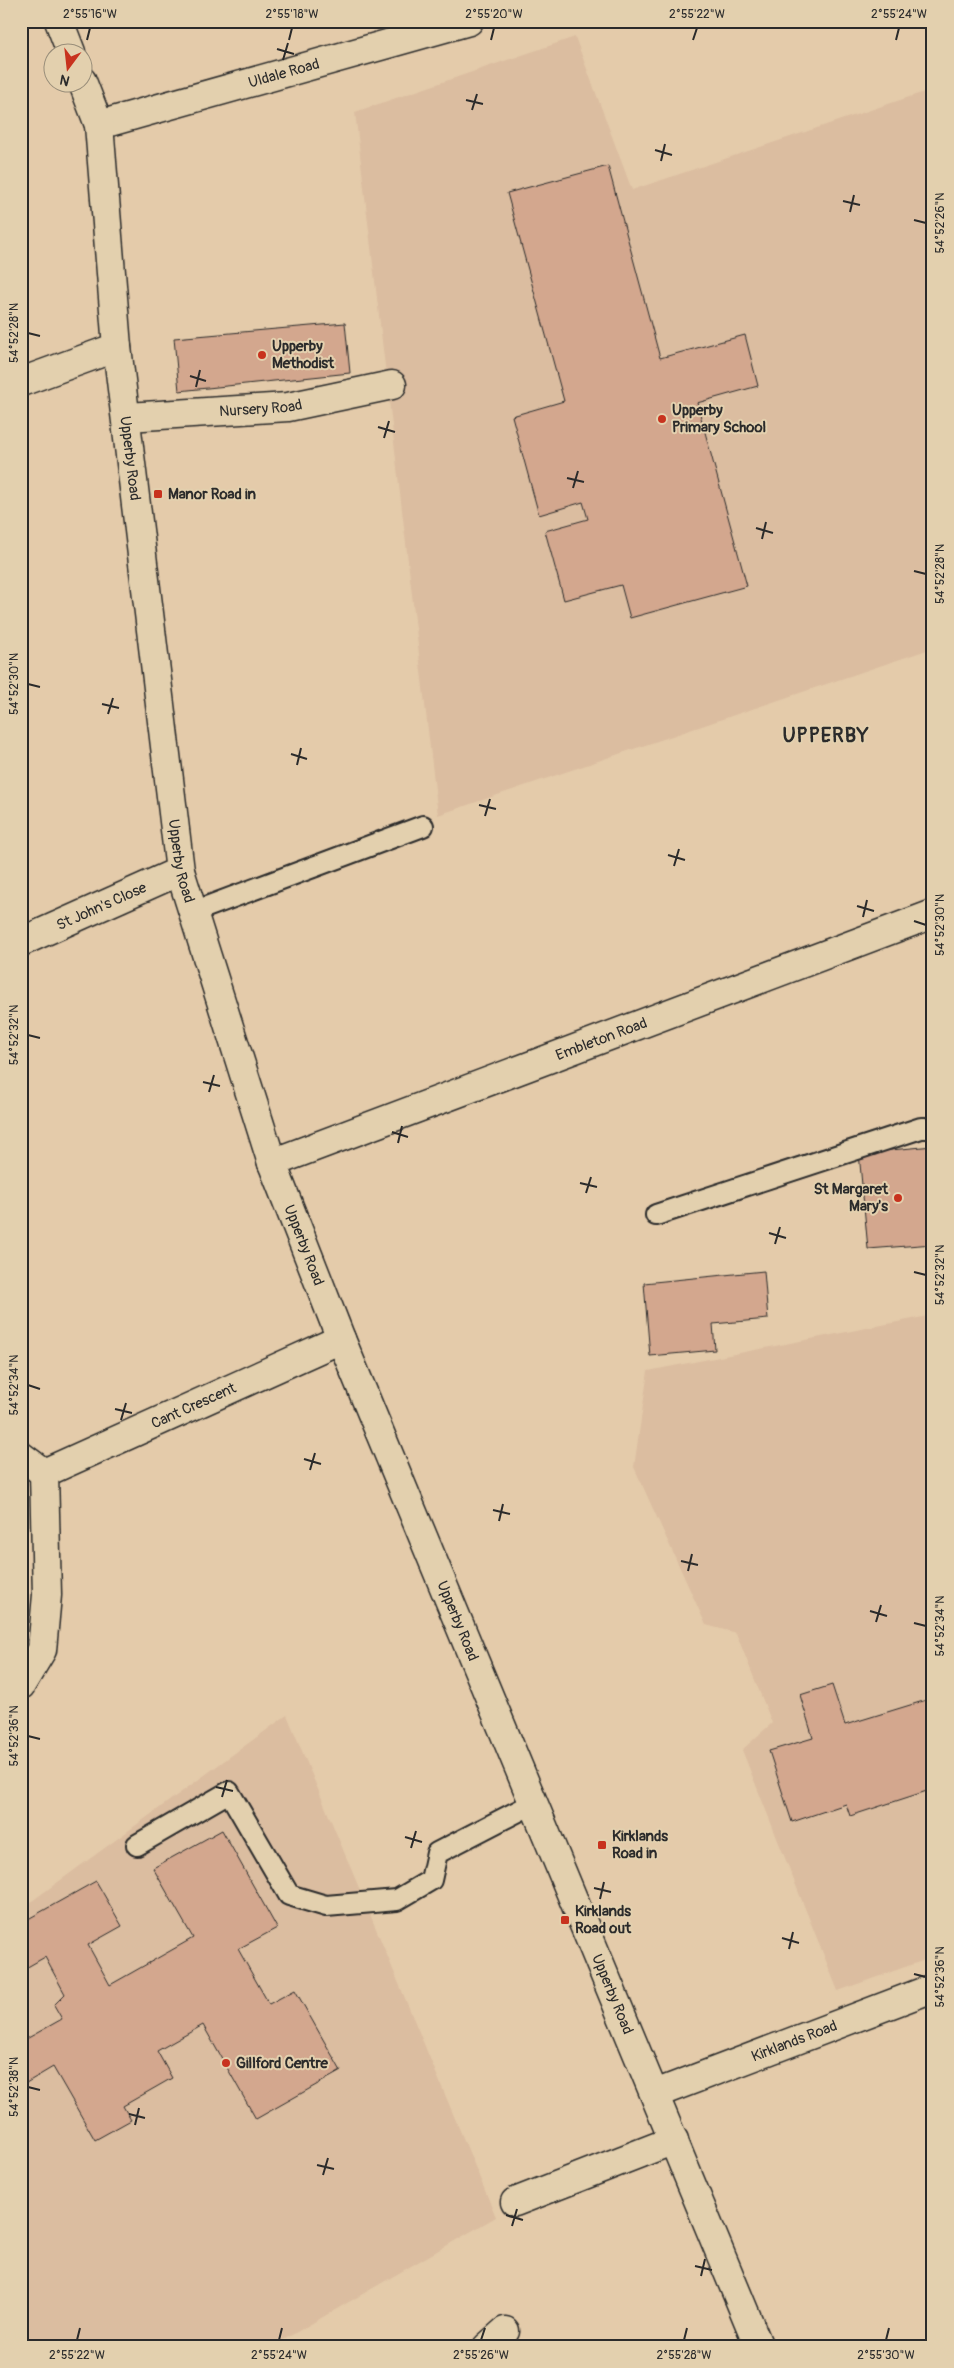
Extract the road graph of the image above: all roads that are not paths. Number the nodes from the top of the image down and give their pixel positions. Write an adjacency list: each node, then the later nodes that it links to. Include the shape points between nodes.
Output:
1 (59, 21): 3 (street)
2 (469, 21): 5 (street, Uldale Road)
3 (67, 42)
4 (86, 92): 5 (street, Upperby Road)
5 (99, 125): 6 (street, Upperby Road)
6 (118, 347): 7 (street); 9 (street, Upperby Road)
7 (21, 382)
8 (392, 385): 9 (street, Nursery Road, via 288,408)
9 (127, 417): 11 (street, Upperby Road)
10 (423, 826): 12 (lane)
11 (180, 871): 12 (street, Upperby Road); 14 (street, St John's Close)
12 (192, 912): 16 (street, Upperby Road)
13 (933, 914): 16 (street, Embleton Road)
14 (21, 942)
15 (933, 1128): 17 (lane, via 921,1128)
16 (272, 1164): 18 (street, Upperby Road)
17 (656, 1215)
18 (341, 1339): 20 (street, Cant Crescent); 22 (street, Upperby Road)
19 (21, 1456): 20 (street)
20 (44, 1473): 21 (street, via 47,1595 42,1650)
21 (21, 1685)
22 (534, 1803): 23 (lane, via 437,1853 431,1880 397,1900 326,1906 289,1895 230,1792); 25 (street, Upperby Road)
23 (136, 1845)
24 (933, 1988): 25 (street, Kirklands Road)
25 (655, 2094): 26 (street, Upperby Road)
26 (674, 2140): 27 (street); 28 (street, Upperby Road)
27 (514, 2202)
28 (759, 2347)

